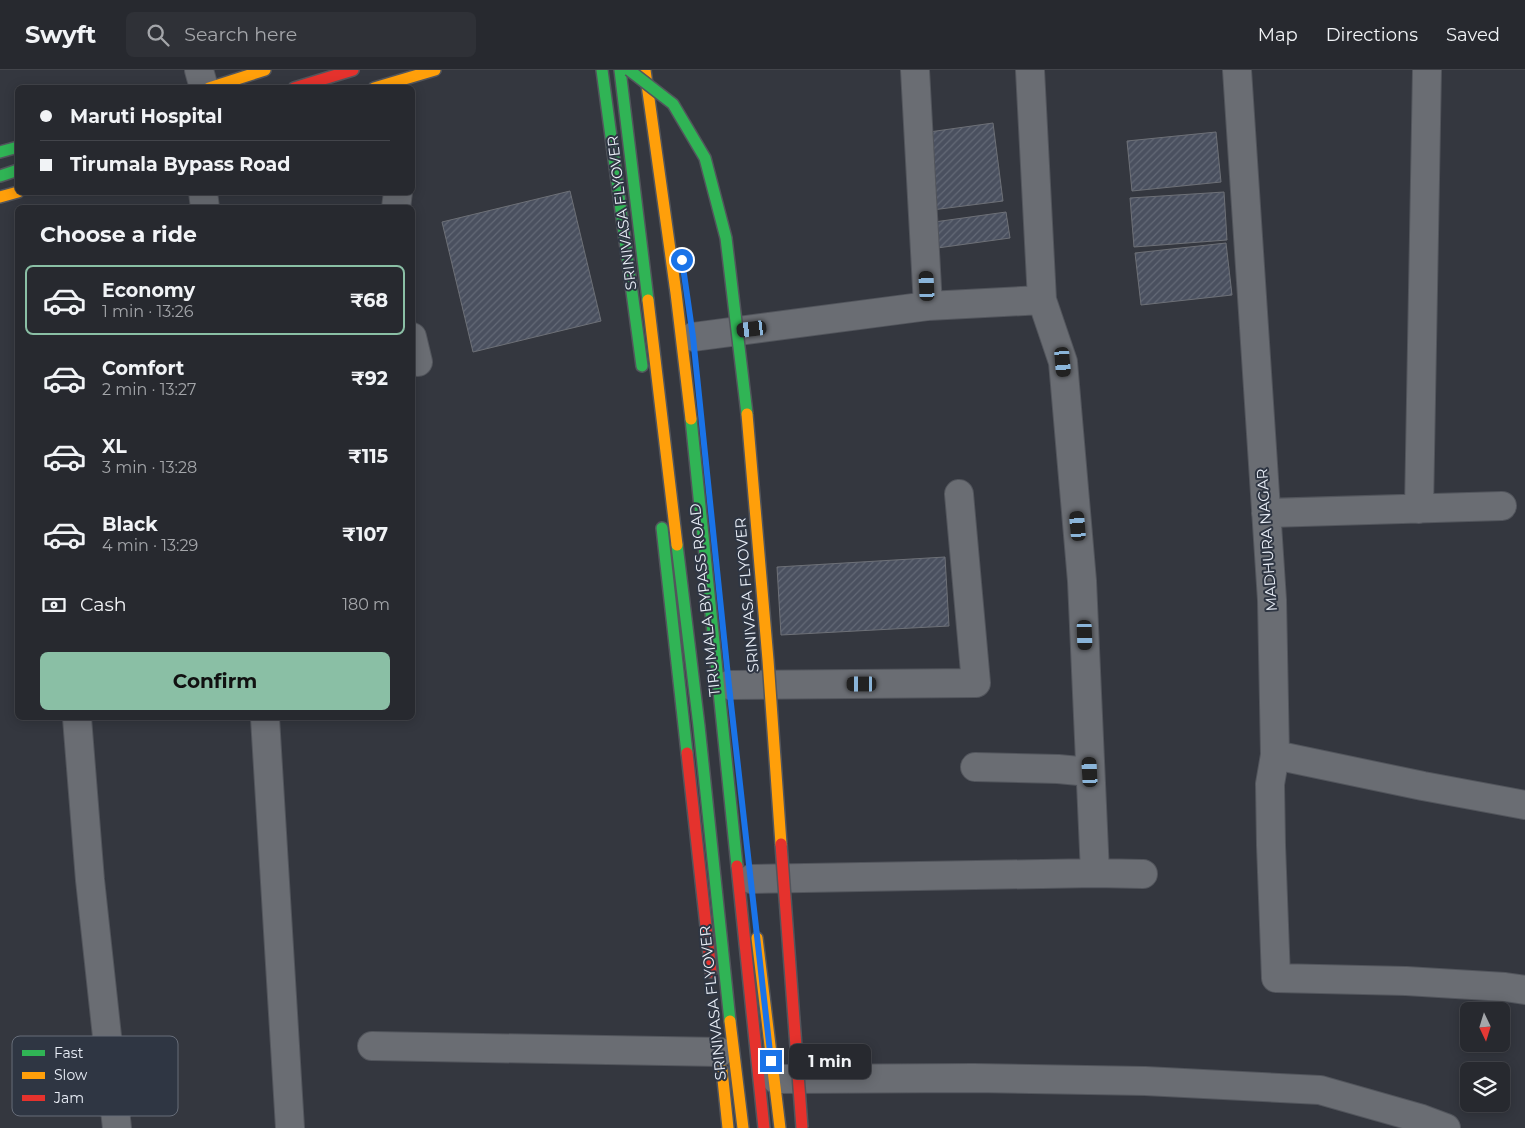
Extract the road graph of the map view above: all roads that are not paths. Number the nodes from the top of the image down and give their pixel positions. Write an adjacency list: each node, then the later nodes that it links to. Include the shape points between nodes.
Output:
1 (199, 70): 14 (street)
2 (265, 70): 15 (main road)
3 (352, 70): 16 (main road)
4 (435, 70): 17 (main road)
5 (602, 70): 21 (main road)
6 (620, 70): 48 (main road, SRINIVASA FLYOVER, via 698,716)
7 (629, 70): 51 (main road, SRINIVASA FLYOVER, bridge, via 673,104 705,158 726,238 747,411)
8 (645, 70): 49 (main road, via 681,334)
9 (653, 70): 20 (main road)
10 (915, 70): 19 (street)
11 (1030, 70): 18 (street)
12 (1238, 70): 26 (street, MADHURA NAGAR)
13 (1427, 70): 25 (street)
14 (203, 85)
15 (218, 85)
16 (304, 85)
17 (388, 85)
18 (1042, 300): 19 (street); 34 (street, via 1063,362 1082,581)
19 (928, 306): 20 (street)
20 (692, 332)
21 (644, 377)
22 (698, 385): 28 (main road, TIRUMALA BYPASS ROAD)
23 (960, 494): 28 (street, via 976,683)
24 (1502, 506): 25 (street)
25 (1419, 508): 26 (street)
26 (1266, 513): 32 (street, MADHURA NAGAR, via 1272,600)
27 (660, 516): 40 (main road)
28 (729, 686): 31 (main road, TIRUMALA BYPASS ROAD)
29 (77, 720): 42 (street)
30 (265, 720): 46 (street)
31 (736, 744)
32 (1275, 755): 35 (street); 41 (street, MADHURA NAGAR, via 1270,784 1276,978 1505,986)
33 (975, 767): 34 (street)
34 (1090, 772): 36 (street)
35 (1525, 805)
36 (1095, 873): 37 (street); 38 (street)
37 (1142, 874)
38 (751, 879)
39 (756, 927): 45 (main road)
40 (713, 982)
41 (1525, 990)
42 (107, 1036)
43 (372, 1046): 44 (street)
44 (720, 1047): 47 (main road)
45 (773, 1079): 50 (main road); 52 (street, via 1126,1080 1320,1090)
46 (290, 1128)
47 (728, 1128)
48 (743, 1128)
49 (764, 1128)
50 (780, 1128)
51 (802, 1128)
52 (1446, 1128)

